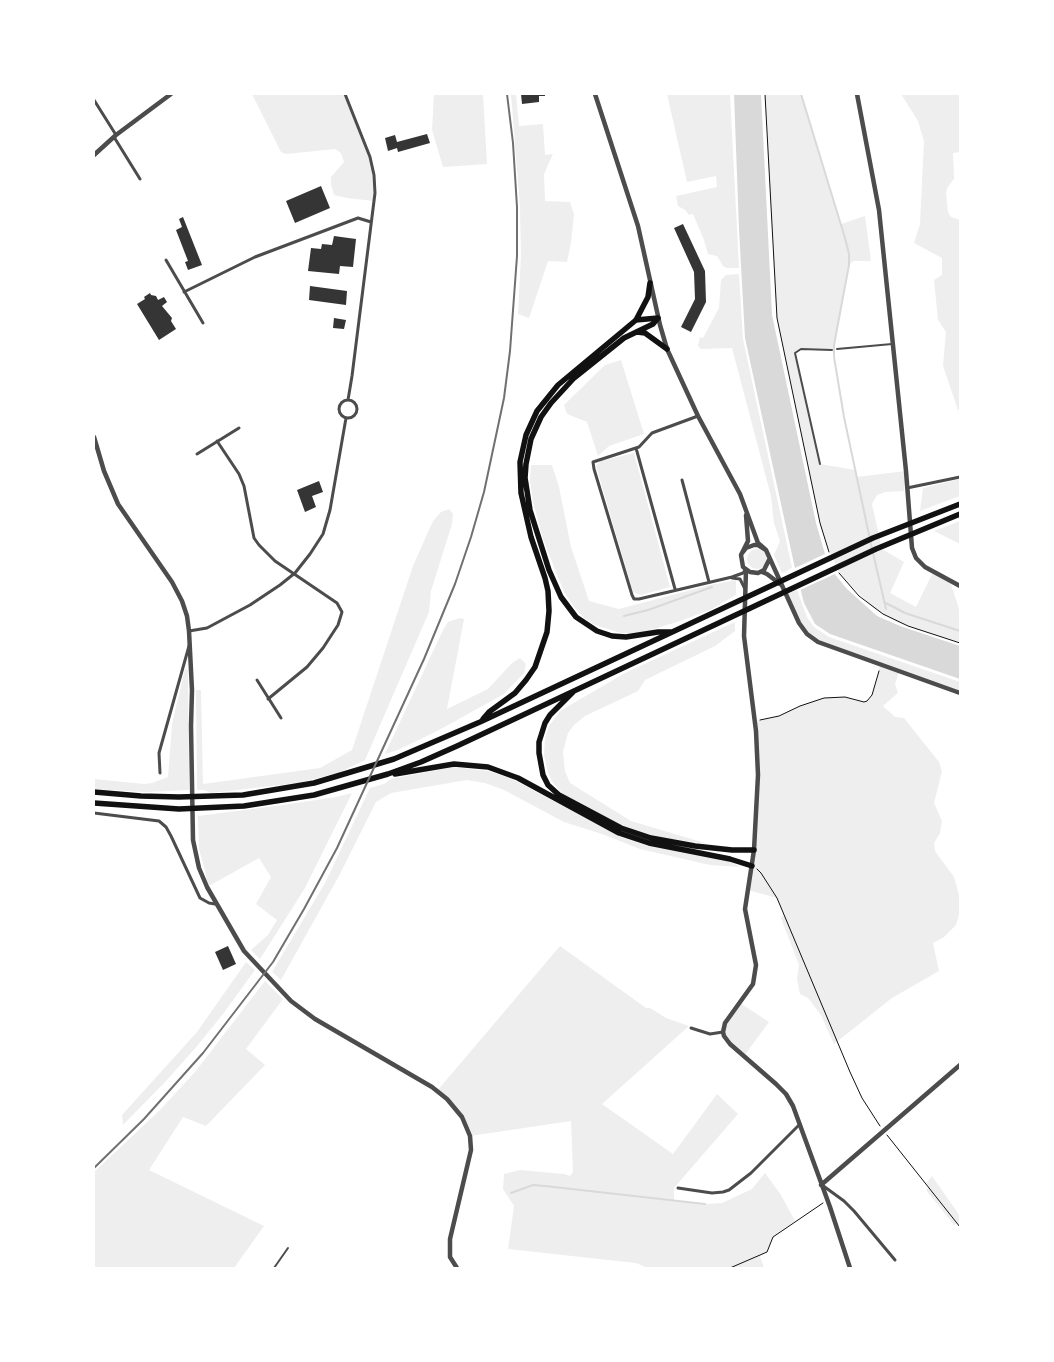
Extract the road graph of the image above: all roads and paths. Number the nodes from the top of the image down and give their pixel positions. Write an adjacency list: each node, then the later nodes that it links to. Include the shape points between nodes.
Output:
1 (171, 94): 7 (street)
2 (345, 94): 10 (street, via 372,166 375,193)
3 (595, 94): 12 (street, via 638,226)
4 (765, 94): 39 (path, via 777,318 820,523)
5 (857, 94): 18 (street, via 880,210)
6 (94, 100): 7 (street)
7 (115, 136): 8 (street); 9 (street)
8 (94, 155)
9 (140, 179)
10 (371, 222): 13 (street, via 358,218 255,257); 22 (street)
11 (166, 260): 13 (street)
12 (650, 283): 14 (street); 15 (highway, via 648,298)
13 (184, 292): 16 (street)
14 (658, 318): 15 (highway); 17 (highway); 19 (street)
15 (636, 320): 62 (highway, via 558,385 537,411 526,435 520,462 521,493 548,591 547,632 535,666 526,680)
16 (203, 323)
17 (637, 332): 19 (highway, via 645,333); 52 (highway, via 624,338 574,378 541,417 528,450 526,492 537,536 555,585 576,616 597,631 612,636 626,638)
18 (894, 344): 21 (lane); 33 (street)
19 (667, 349): 23 (street)
20 (832, 350): 30 (lane, via 804,348 795,352)
21 (837, 350)
22 (348, 400): 24 (street, via 339,407); 24 (street, via 353,402 356,410 354,415)
23 (698, 416): 28 (street, via 652,433); 35 (street)
24 (346, 418): 43 (street, via 327,522 316,545)
25 (239, 428): 27 (street)
26 (94, 437): 51 (street, via 118,504 172,582 182,601)
27 (217, 441): 29 (street); 43 (street, via 244,486 254,538 270,556)
28 (636, 448): 49 (street); 49 (street, via 593,462 594,469 634,599)
29 (196, 454)
30 (820, 464)
31 (960, 477): 33 (street)
32 (682, 480): 46 (street)
33 (908, 488): 48 (street, via 912,548 916,558 928,569)
34 (960, 504): 52 (highway, via 873,538)
35 (744, 506): 37 (street, via 758,542); 38 (street, via 748,541)
36 (960, 514): 57 (highway, via 876,549)
37 (766, 550): 38 (street, via 754,545); 40 (street)
38 (743, 552): 41 (street, via 741,559)
39 (830, 553)
40 (769, 559): 44 (street, via 767,567); 47 (street)
41 (745, 569): 44 (street); 45 (street); 50 (street)
42 (836, 569): 54 (path, via 859,596 883,614)
43 (295, 573): 51 (street, via 250,605 208,628); 59 (street, via 337,602 342,618 307,668)
44 (758, 573): 47 (street, via 767,574); 50 (street, via 750,577)
45 (732, 578): 46 (street); 50 (street, via 740,579)
46 (709, 582): 49 (street)
47 (781, 584): 55 (street, via 807,634 832,648)
48 (960, 586)
49 (675, 589)
50 (745, 590): 61 (street, via 744,643)
51 (189, 631): 53 (street)
52 (674, 632): 62 (highway)
53 (190, 643): 63 (street, via 159,753); 70 (street, via 193,840 199,868)
54 (960, 643)
55 (881, 665): 58 (street); 61 (path, via 867,701 824,698 779,716)
56 (257, 680): 59 (street)
57 (575, 691): 64 (highway); 68 (highway, via 550,715 539,742 543,775 559,795 621,828 651,838 695,846)
58 (960, 693)
59 (268, 699): 60 (street)
60 (281, 718)
61 (755, 721): 68 (street, via 758,775)
62 (480, 722): 65 (highway, via 394,759 345,775 280,790 204,797)
63 (160, 773)
64 (388, 774): 66 (highway, via 282,801 244,806 179,809); 69 (highway, via 454,764 488,767 518,778 619,833)
65 (94, 792)
66 (94, 804)
67 (94, 813): 70 (street, via 159,821 171,836 200,898)
68 (754, 850): 69 (street)
69 (752, 866): 72 (street, via 745,909 756,965 755,976 745,997 725,1023); 75 (path, via 761,872 777,898 850,1072)
70 (215, 904): 83 (street, via 236,940 291,1001 315,1019 432,1087 462,1118 470,1136 470,1150 450,1239 450,1257)
71 (691, 1028): 72 (street, via 710,1034)
72 (723, 1032): 74 (street, via 730,1044 786,1094)
73 (960, 1065): 75 (street)
74 (800, 1124): 76 (street); 77 (street, via 751,1173 729,1190 712,1193)
75 (883, 1130): 76 (street); 79 (path)
76 (821, 1185): 78 (street); 81 (street, via 854,1211)
77 (678, 1188)
78 (827, 1199): 84 (path, via 773,1237 767,1252); 85 (street)
79 (960, 1227)
80 (288, 1248): 82 (lane)
81 (895, 1260)
82 (274, 1268)
83 (457, 1268)
84 (730, 1268)
85 (850, 1268)

